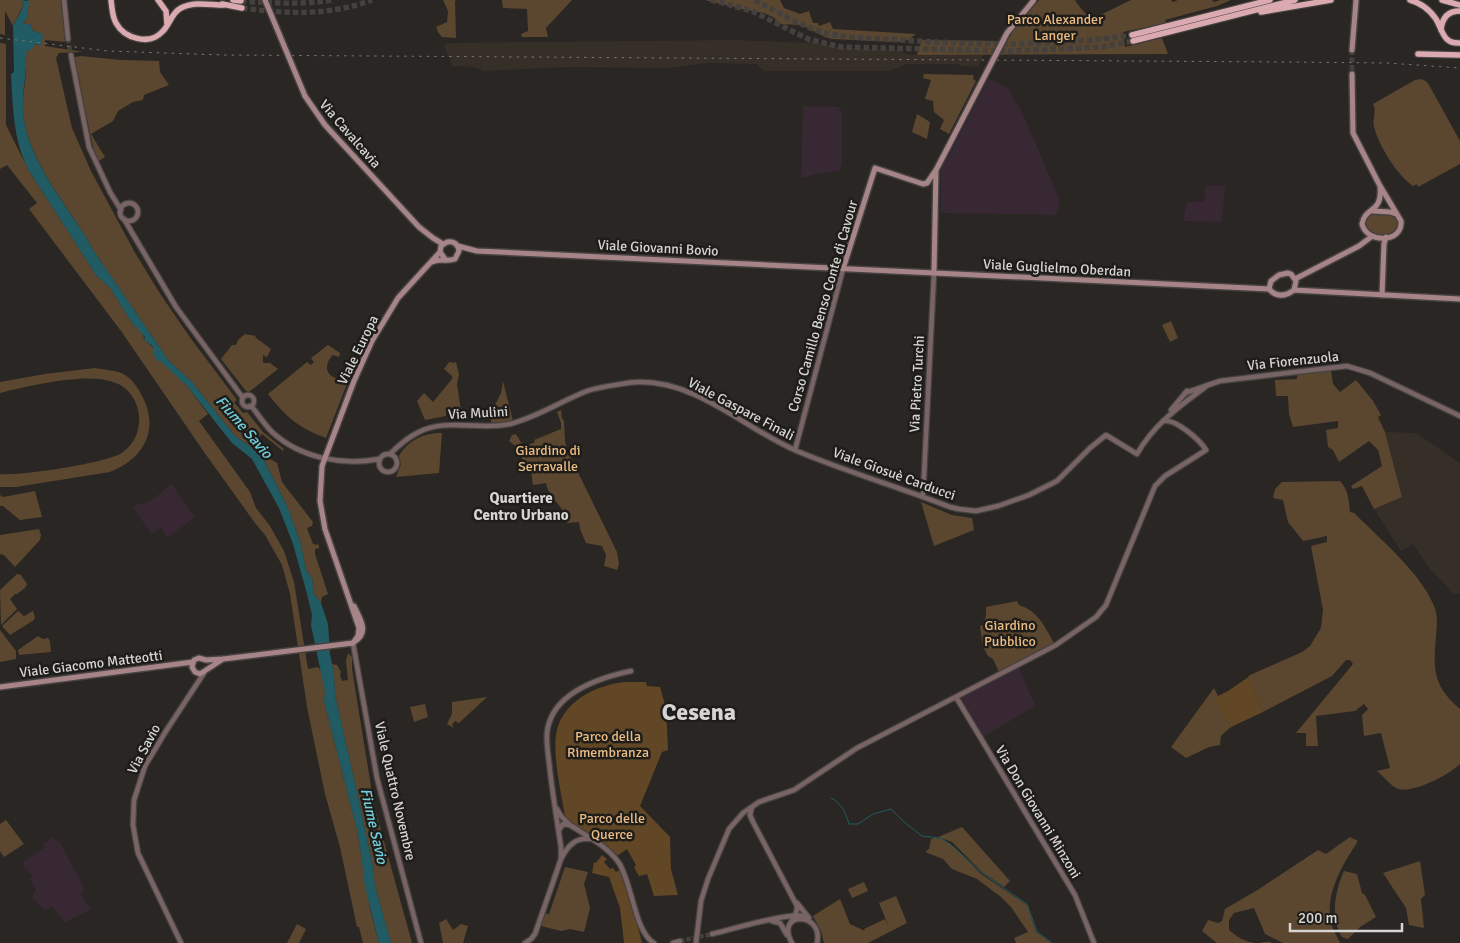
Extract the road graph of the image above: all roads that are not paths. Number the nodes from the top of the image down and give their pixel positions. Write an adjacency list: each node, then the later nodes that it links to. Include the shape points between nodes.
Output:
1 (64, 0): 25 (street)
2 (111, 0): 22 (highway, via 115,22 125,34 150,39 161,34)
3 (158, 0): 22 (highway, via 166,11)
4 (198, 0): 15 (highway)
5 (233, 0): 16 (highway)
6 (265, 0): 44 (main road, Via Cavalcavia, bridge, via 305,96 325,125 418,226)
7 (1034, 0): 32 (main road, bridge, via 1006,33)
8 (1262, 0): 18 (highway)
9 (1270, 0): 18 (highway)
10 (1295, 0): 20 (highway)
11 (1331, 0): 20 (highway)
12 (1356, 0): 27 (main road)
13 (1442, 0): 17 (highway)
14 (1413, 1): 23 (highway, via 1431,12)
15 (224, 4): 16 (highway); 22 (highway, via 188,5 176,11)
16 (242, 4)
17 (1460, 5)
18 (1243, 6): 21 (highway)
19 (1460, 11): 23 (highway, via 1447,15)
20 (1221, 19): 21 (highway)
21 (1194, 23): 24 (highway)
22 (166, 26)
23 (1441, 30): 26 (highway, via 1446,40)
24 (1133, 38)
25 (68, 39)
26 (1460, 43)
27 (1352, 50)
28 (1418, 54): 30 (highway)
29 (70, 55): 34 (street, via 89,148)
30 (1460, 55)
31 (1352, 74): 33 (main road, via 1353,133)
32 (936, 170): 52 (main road, Corso Camillo Benso Conte di Cavour, via 923,184 875,168); 53 (main road)
33 (1380, 186): 37 (main road, via 1380,200); 38 (main road)
34 (113, 197): 35 (street); 36 (street)
35 (126, 204): 36 (street); 40 (street, via 132,203 138,209 138,215)
36 (121, 210): 39 (street)
37 (1370, 212): 38 (main road); 42 (main road, via 1362,224)
38 (1396, 214): 43 (main road, via 1401,221 1400,230 1394,236)
39 (124, 219): 40 (street); 41 (street)
40 (132, 220): 41 (street)
41 (131, 232): 62 (street, via 176,307)
42 (1371, 237): 43 (main road); 54 (main road)
43 (1386, 237): 57 (main road)
44 (433, 238): 45 (main road, Via Cavalcavia); 48 (main road, Via Cavalcavia)
45 (443, 244): 46 (main road, via 452,242); 48 (main road)
46 (458, 246): 47 (main road, Viale Giovanni Bovio); 49 (main road)
47 (472, 250): 49 (main road, Viale Giovanni Bovio); 52 (main road, Viale Giovanni Bovio)
48 (440, 251): 50 (main road); 51 (main road, Viale Europa)
49 (459, 254): 50 (main road, via 452,260)
50 (445, 259): 51 (main road)
51 (431, 262): 73 (main road, Viale Europa, via 398,298 372,341)
52 (843, 269): 53 (main road, Viale Guglielmo Oberdan); 70 (street, Corso Camillo Benso Conte di Cavour)
53 (934, 273): 55 (main road, Viale Guglielmo Oberdan); 77 (street, Via Pietro Turchi)
54 (1295, 278): 55 (main road, via 1288,273 1279,276 1271,281); 56 (main road)
55 (1270, 289): 56 (main road, via 1273,294 1282,296)
56 (1294, 290): 57 (main road)
57 (1382, 295): 58 (main road)
58 (1460, 299)
59 (1208, 385): 61 (street, Via Fiorenzuola); 63 (street, Via Fiorenzuola); 66 (street, Via Fiorenzuola, via 1348,366 1370,373)
60 (587, 391): 69 (street, Via Mulini, via 510,424 443,426 417,433); 70 (street, Viale Gaspare Finali, via 637,382 678,387)
61 (1188, 391): 63 (street); 67 (street)
62 (244, 396): 64 (street, via 243,404); 64 (street, via 252,396)
63 (1190, 398): 65 (street, Via Fiorenzuola)
64 (252, 406): 73 (street, via 272,432 301,450)
65 (1172, 412): 67 (street, Via Fiorenzuola); 68 (street)
66 (1460, 416)
67 (1162, 421): 68 (street); 77 (street, Viale Giosuè Carducci, via 1137,454 1106,435 1057,481 986,509 959,509)
68 (1175, 423): 88 (street, via 1195,436 1206,450 1164,476 1155,486 1106,606 1096,617 1056,645)
69 (399, 446): 71 (street, Via Mulini); 72 (street)
70 (796, 450): 77 (street, Viale Giosuè Carducci)
71 (390, 454): 72 (street); 74 (street)
72 (396, 458): 76 (street, via 397,465 392,471 385,471)
73 (324, 459): 75 (street); 78 (main road, Viale Europa, via 320,508 330,548 359,628)
74 (379, 459): 75 (street); 76 (street)
75 (369, 461): 76 (street)
76 (379, 466)
77 (923, 496)
78 (353, 643): 80 (main road); 104 (street, Viale Quattro Novembre, via 377,778)
79 (206, 660): 80 (main road); 81 (main road, Viale Giacomo Matteotti, via 199,658); 83 (main road)
80 (224, 660): 83 (main road)
81 (193, 662): 82 (main road, Viale Giacomo Matteotti); 85 (main road)
82 (185, 664): 85 (main road); 87 (main road, Viale Giacomo Matteotti)
83 (206, 671): 85 (main road); 86 (street, Via Savio)
84 (631, 671): 89 (street, via 582,687 556,709 548,732)
85 (195, 672): 86 (street)
86 (198, 683): 103 (street, Via Savio, via 145,766 134,800 138,852)
87 (0, 687)
88 (956, 697): 90 (street, via 857,748 794,790); 111 (street, Via Don Giovanni Minzoni, via 1068,882)
89 (554, 803): 91 (street); 92 (street)
90 (752, 807): 95 (street, via 750,815 754,825); 108 (street, via 729,829 708,878 701,901)
91 (570, 825): 92 (street, via 562,825); 93 (street)
92 (559, 831): 94 (street)
93 (593, 840): 94 (street, via 584,838 572,843); 106 (street, via 609,851 619,864 642,930)
94 (561, 859): 105 (street, via 534,934)
95 (794, 899): 96 (street, via 798,909); 98 (street)
96 (796, 915): 97 (street); 98 (street, via 804,916); 99 (street)
97 (766, 921): 100 (street); 101 (street, via 780,923)
98 (810, 922): 99 (street, via 797,919); 110 (street, via 818,934)
99 (788, 928): 101 (street)
100 (712, 934)
101 (788, 937): 109 (street)
102 (680, 942): 107 (street)
103 (181, 943)
104 (421, 943)
105 (525, 943)
106 (654, 943)
107 (673, 943)
108 (696, 943)
109 (792, 943)
110 (817, 943)
111 (1094, 943)

